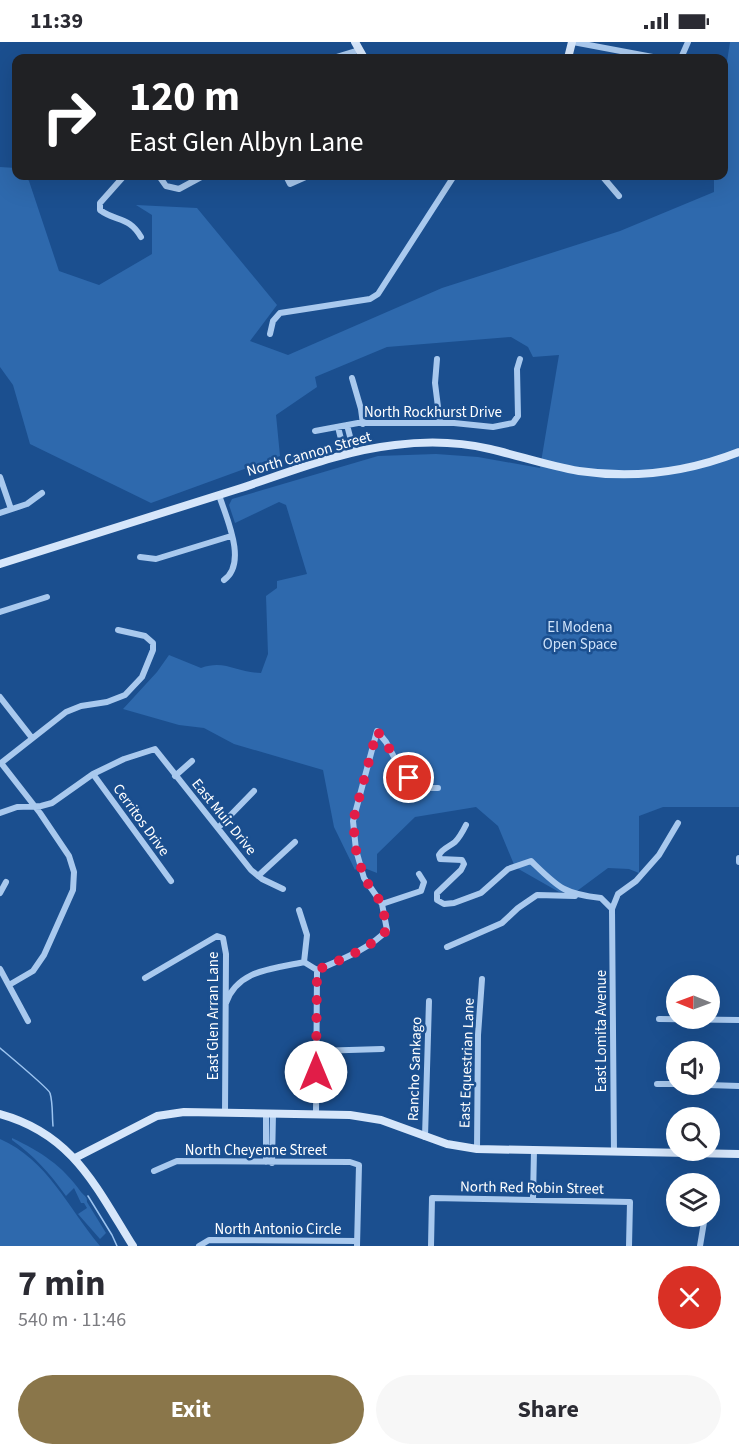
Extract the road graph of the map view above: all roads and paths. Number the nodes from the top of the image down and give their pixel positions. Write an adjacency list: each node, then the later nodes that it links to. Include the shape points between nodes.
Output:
1 (572, 42): 4 (street)
2 (357, 46): 3 (street)
3 (341, 54)
4 (636, 54)
5 (120, 180): 11 (street, via 100,203 100,210 126,220)
6 (162, 180): 7 (street, via 166,186 179,189)
7 (196, 180)
8 (451, 180): 12 (street, via 374,297 280,313)
9 (605, 180): 10 (street)
10 (619, 196)
11 (141, 237)
12 (270, 334)
13 (437, 359): 16 (street, via 435,383)
14 (520, 359): 16 (street, North Rockhurst Drive, via 517,419 511,424 488,427)
15 (352, 378): 17 (street)
16 (440, 423): 17 (street, North Rockhurst Drive)
17 (363, 424): 18 (street, North Rockhurst Drive)
18 (347, 425): 19 (street, North Rockhurst Drive); 21 (street, North Rockhurst Drive)
19 (338, 427): 20 (street, North Rockhurst Drive); 23 (street)
20 (315, 432)
21 (354, 452): 22 (main road, North Cannon Street, via 413,443 462,444 579,471 643,474 707,464); 23 (main road, North Cannon Street)
22 (739, 452)
23 (345, 455): 26 (main road, North Cannon Street)
24 (0, 477): 27 (street)
25 (42, 493): 27 (street, via 27,504)
26 (219, 495): 29 (street); 31 (main road, North Cannon Street)
27 (10, 509): 28 (street)
28 (0, 513)
29 (231, 536): 30 (street, via 156,560); 32 (street, via 236,553 234,566)
30 (140, 557)
31 (0, 564)
32 (224, 580)
33 (47, 597): 34 (street)
34 (0, 612)
35 (118, 630): 37 (street, via 145,636 153,643 142,677 125,695 66,712)
36 (0, 697): 37 (street)
37 (32, 738): 39 (street)
38 (192, 761): 41 (street)
39 (1, 763): 44 (street)
40 (93, 774): 41 (street, East Muir Drive, via 155,749); 44 (street, via 58,800); 52 (street, Cerritos Drive)
41 (175, 776): 48 (street, East Muir Drive)
42 (438, 788): 57 (street, via 418,788 377,731 353,821 364,878)
43 (254, 791): 48 (street)
44 (36, 806): 45 (street); 66 (street, via 69,856 74,872 73,890 44,955 33,971)
45 (0, 813)
46 (678, 823): 58 (street, via 659,855 618,894)
47 (466, 825): 56 (street, via 454,843 439,855 440,859 462,860 464,864 436,893 437,900 453,903 481,893 508,869 531,861 558,887)
48 (218, 828): 51 (street, East Muir Drive)
49 (295, 842): 51 (street)
50 (419, 874): 57 (street, via 424,882 421,891)
51 (258, 876): 54 (street, East Muir Drive)
52 (171, 881)
53 (6, 882): 55 (street)
54 (282, 889)
55 (0, 893)
56 (579, 896): 58 (street, via 601,898); 60 (street, via 537,895 502,922)
57 (382, 904): 63 (street, via 387,930 382,936)
58 (612, 909): 85 (street, East Lomita Avenue)
59 (299, 910): 61 (street, via 307,935)
60 (447, 947)
61 (304, 962): 63 (street); 68 (street, via 250,975 234,986)
62 (0, 969): 66 (street)
63 (317, 970): 73 (street)
64 (144, 978): 68 (street, East Glen Arran Lane, via 220,936 226,954)
65 (482, 979): 83 (street, East Equestrian Lane)
66 (9, 985): 71 (street)
67 (429, 1001): 82 (street, Rancho Sankago)
68 (226, 1003): 78 (street, East Glen Arran Lane)
69 (659, 1019): 70 (street)
70 (739, 1020)
71 (28, 1021)
72 (382, 1049): 73 (street)
73 (316, 1051): 81 (street)
74 (657, 1084): 75 (street)
75 (666, 1084)
76 (720, 1085): 77 (street)
77 (739, 1086)
78 (225, 1113): 79 (main road); 87 (main road, via 157,1116)
79 (270, 1113): 81 (main road); 88 (street)
80 (0, 1114): 87 (main road, via 48,1135)
81 (316, 1114): 82 (main road, via 381,1120)
82 (424, 1137): 83 (main road)
83 (477, 1149): 84 (main road)
84 (534, 1150): 85 (main road); 90 (street)
85 (614, 1152): 86 (main road)
86 (739, 1154)
87 (75, 1158): 93 (main road)
88 (269, 1162): 89 (street, North Cheyenne Street, via 177,1161); 92 (street, North Cheyenne Street, via 359,1165)
89 (154, 1171)
90 (533, 1199): 95 (street, North Red Robin Street, via 432,1198); 96 (street, North Red Robin Street, via 630,1202)
91 (703, 1227): 97 (street)
92 (357, 1243): 94 (street, North Antonio Circle, via 209,1240)
93 (133, 1246)
94 (200, 1246)
95 (431, 1246)
96 (629, 1246)
97 (700, 1246)

